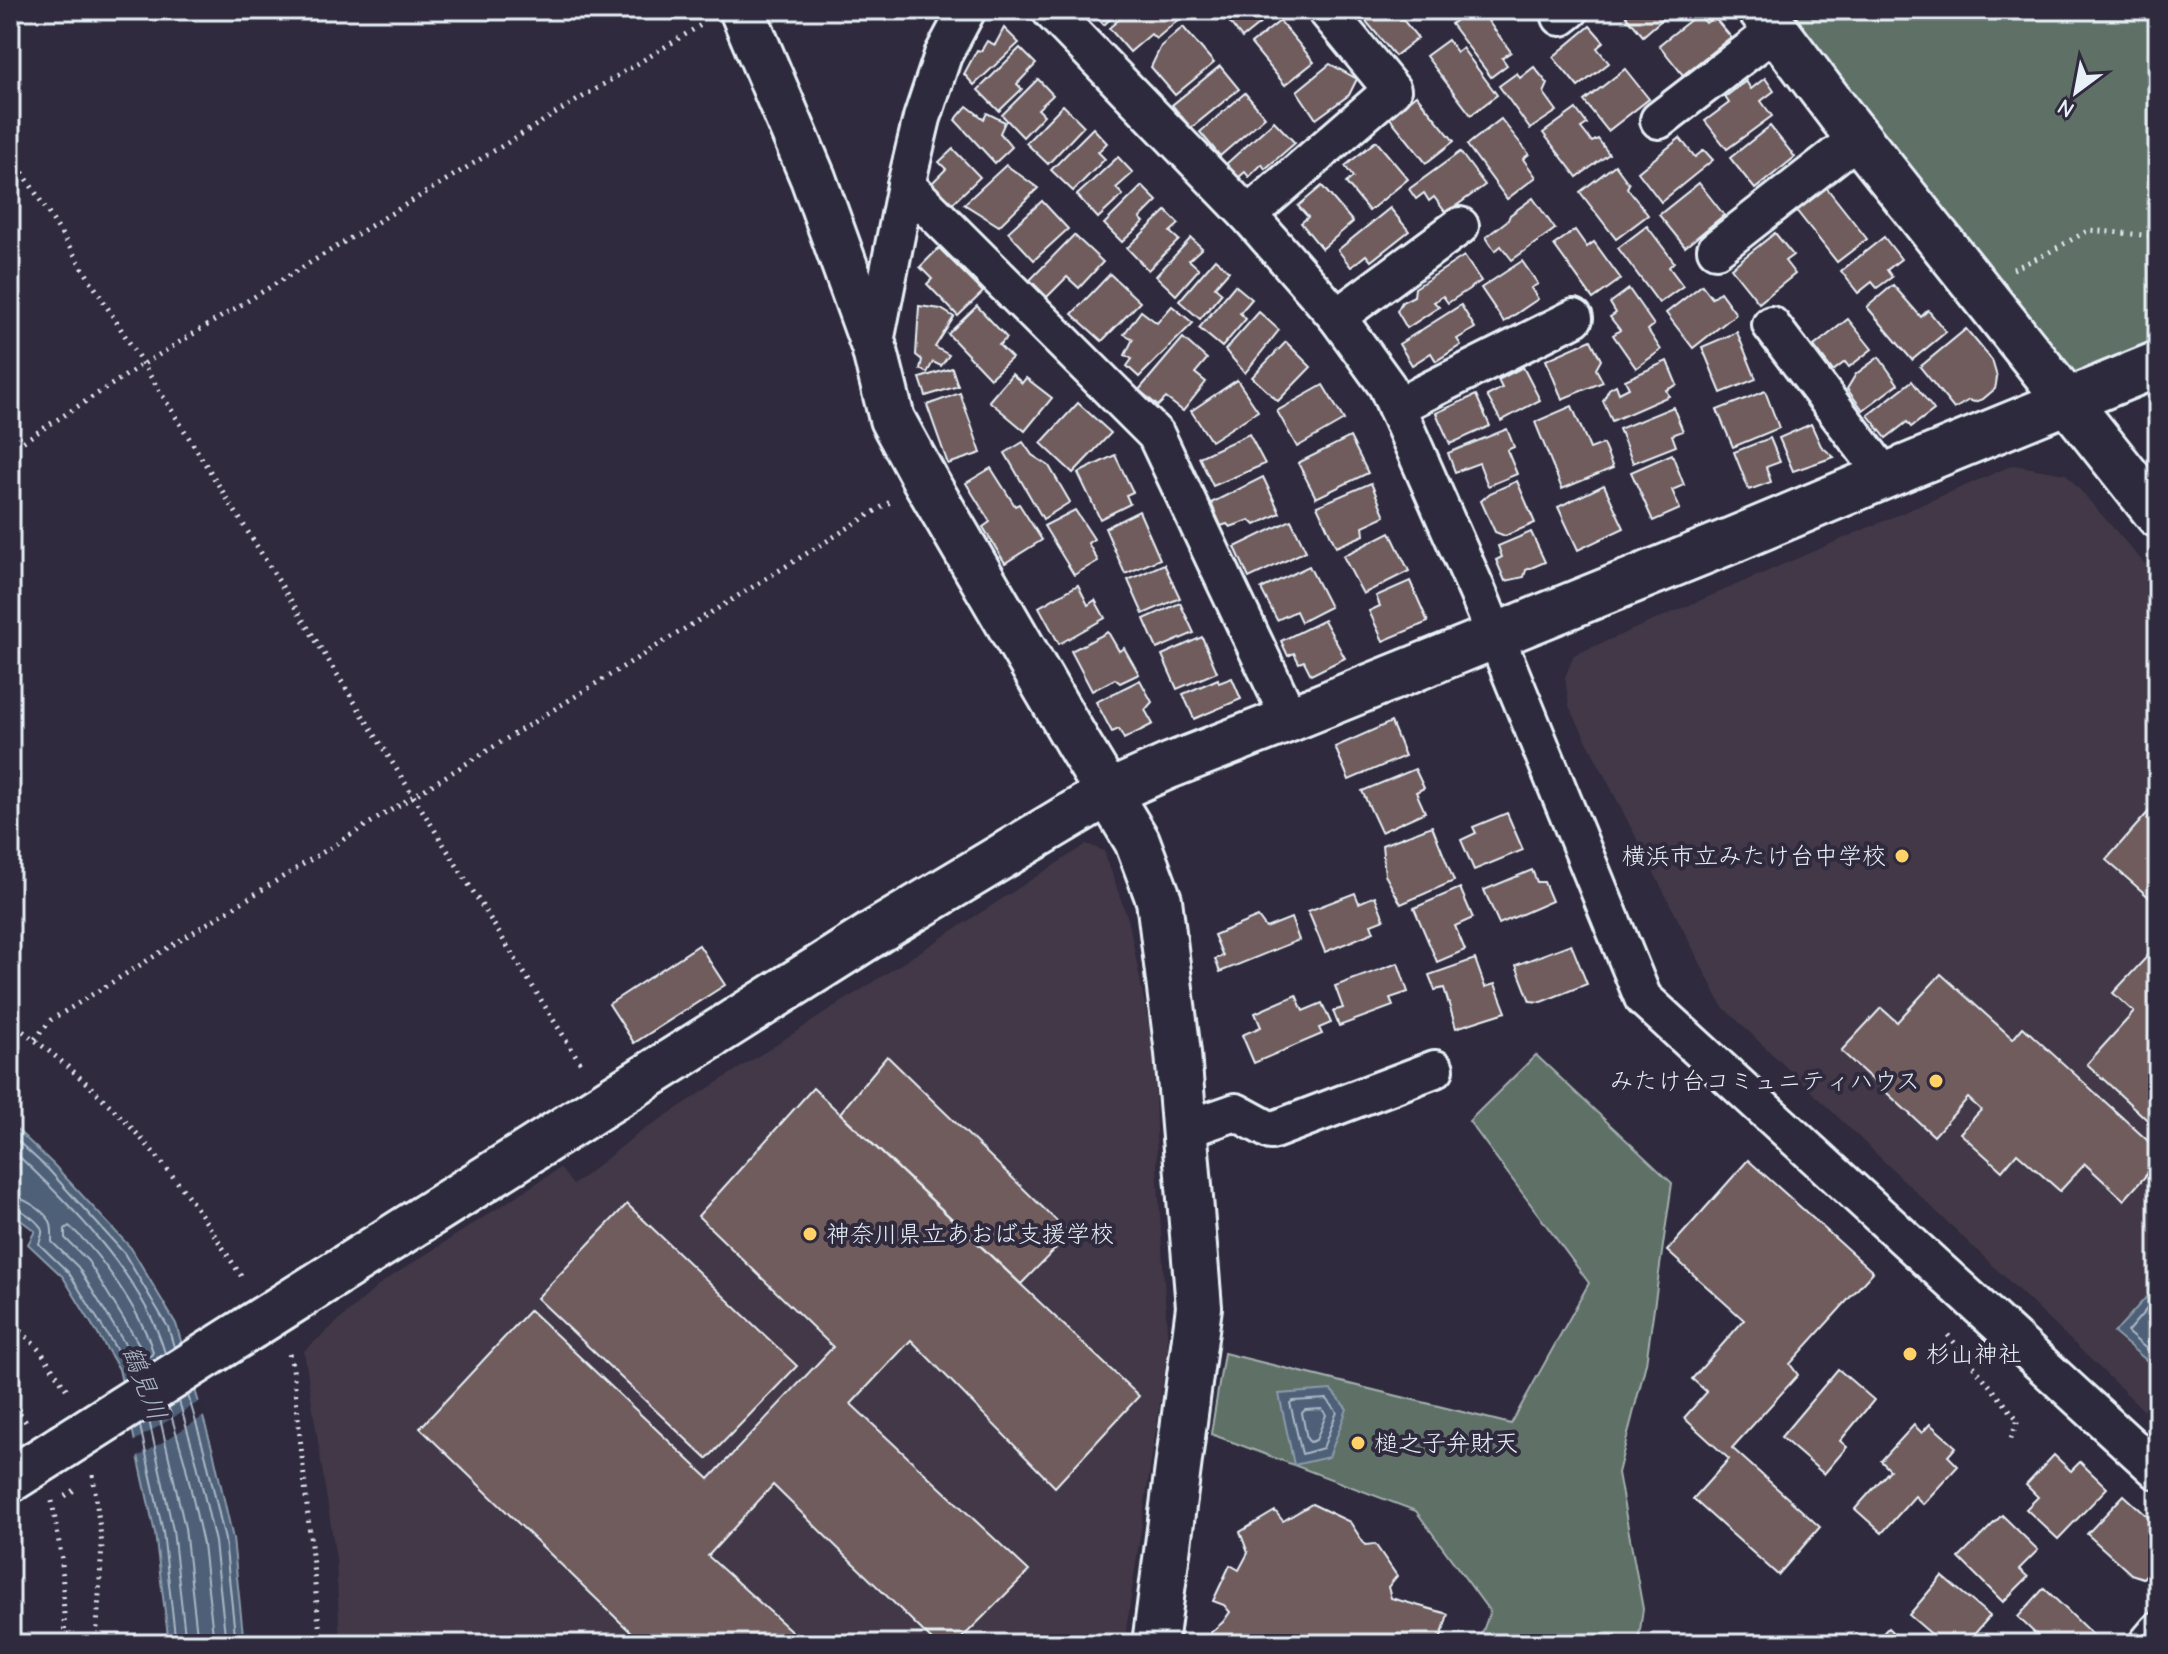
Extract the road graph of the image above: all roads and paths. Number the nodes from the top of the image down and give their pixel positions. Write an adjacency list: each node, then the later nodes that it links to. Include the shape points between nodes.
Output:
1 (967, 10): 9 (street, via 943,55)
2 (1050, 10): 10 (street)
3 (1326, 10): 10 (street, via 1392,90)
4 (728, 14): 18 (street, via 813,178); 20 (path)
5 (1769, 20): 6 (street); 7 (street)
6 (1659, 120)
7 (1858, 138): 13 (street); 14 (street)
8 (10, 152): 20 (path)
9 (906, 185): 18 (street); 28 (street, via 1156,435)
10 (1248, 215): 15 (street)
11 (1460, 226): 15 (street)
12 (2158, 234): 14 (path, via 2089,230)
13 (1716, 249)
14 (1976, 286): 21 (street)
15 (1337, 317): 22 (street)
16 (1574, 318): 22 (street)
17 (1771, 325): 24 (street)
18 (874, 347): 25 (street, via 892,419)
19 (2158, 364): 21 (street)
20 (142, 365): 23 (path); 30 (path)
21 (2068, 401): 24 (street); 26 (street)
22 (1396, 407): 27 (street)
23 (10, 450)
24 (1885, 476): 27 (street)
25 (925, 480): 29 (street); 30 (path)
26 (2158, 515)
27 (1494, 635): 28 (street); 43 (street, via 1643,998)
28 (1290, 719): 29 (street)
29 (1108, 793): 34 (street); 35 (street, via 1137,841 1159,900)
30 (413, 798): 32 (path, via 51,1020); 34 (path)
31 (10, 1022): 32 (path)
32 (35, 1039): 36 (path, via 145,1144 199,1211)
33 (1435, 1069): 35 (street, via 1271,1131 1236,1112)
34 (605, 1102): 36 (street, via 453,1201)
35 (1184, 1130): 50 (street, via 1199,1307)
36 (249, 1307): 42 (street, bridge)
37 (10, 1319): 40 (path, via 42,1353)
38 (1940, 1326): 41 (path, via 2018,1420)
39 (287, 1349): 49 (path)
40 (73, 1400)
41 (2011, 1439)
42 (78, 1459): 44 (street); 48 (path, via 102,1545)
43 (2158, 1471)
44 (10, 1480)
45 (51, 1496): 47 (path, via 62,1561)
46 (2158, 1631): 51 (street)
47 (65, 1644)
48 (96, 1644)
49 (321, 1644)
50 (1155, 1644)
51 (2147, 1644)

